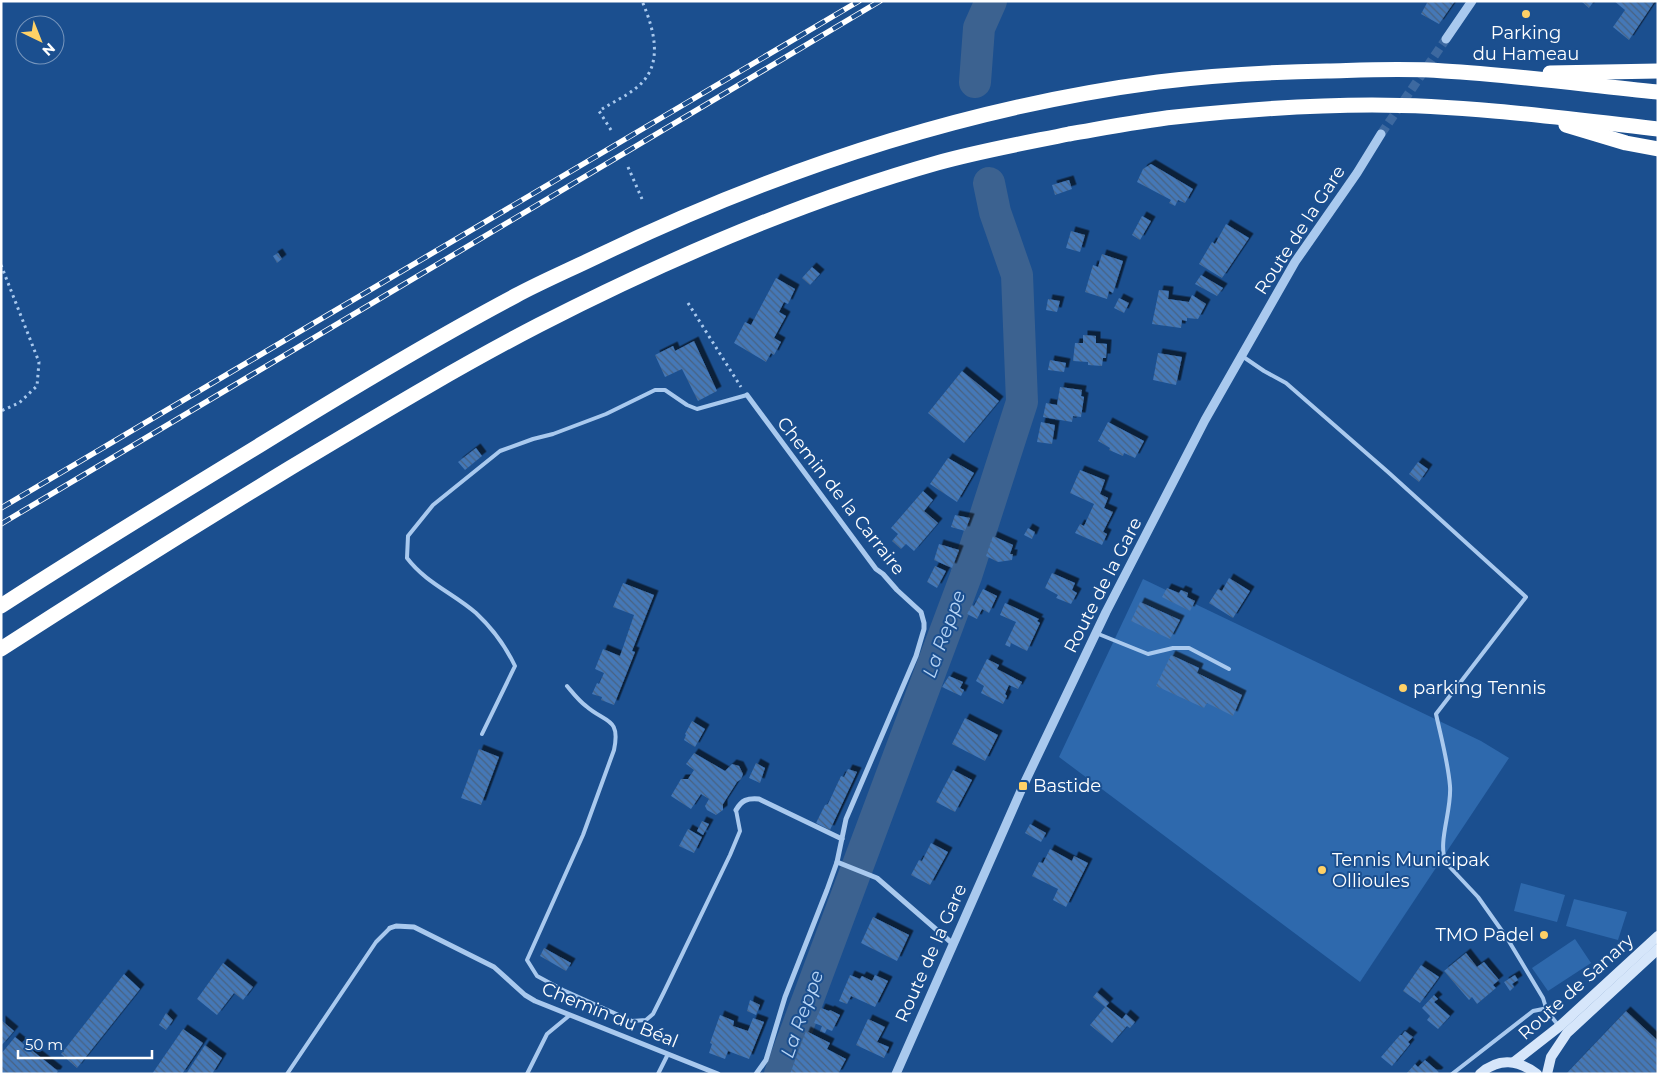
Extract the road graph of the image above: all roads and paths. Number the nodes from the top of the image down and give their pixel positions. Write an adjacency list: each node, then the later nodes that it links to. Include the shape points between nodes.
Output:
1 (642, 1): 9 (path, via 654,36 656,50 652,71 638,87 599,111)
2 (1472, 1): 3 (street)
3 (1446, 39)
4 (1658, 71): 5 (highway)
5 (1491, 74): 6 (highway); 19 (highway, via 1359,70 1261,73 1161,82 1025,105 940,125 858,150 708,206 517,295 364,381)
6 (1658, 92)
7 (1536, 115): 8 (highway); 11 (highway, via 1617,141); 21 (highway, via 1373,105 1174,117 1105,127 940,162 856,188 712,244 537,326 395,405 115,574)
8 (1658, 129)
9 (611, 130)
10 (1381, 134): 16 (street, Route de la Gare, via 1295,262)
11 (1658, 149)
12 (628, 166): 13 (path)
13 (642, 199)
14 (1, 265): 18 (path, via 39,362 37,386 18,403)
15 (688, 303): 17 (path)
16 (1242, 356): 20 (street, Route de la Gare); 32 (lane, via 1286,383 1526,597 1436,714 1451,805 1443,856 1507,938 1543,998)
17 (747, 395): 24 (lane, via 697,408 665,390 656,390 606,414 500,451 433,505 408,536 407,558 414,568 476,613 506,648 515,666); 26 (street, Chemin de la Carraire, via 876,569 921,612 924,623 916,656 846,819)
18 (1, 411)
19 (1, 606)
20 (1096, 633): 22 (lane, via 1148,654 1189,648); 30 (street, Route de la Gare)
21 (1, 649)
22 (1230, 669)
23 (567, 686): 25 (lane, via 586,707 610,721 616,739 583,835 527,960 537,976 632,1021 646,1020 664,992 730,855 740,830)
24 (482, 734)
25 (736, 810): 26 (street, via 742,801 759,799)
26 (842, 839): 27 (street, Chemin de la Carraire)
27 (836, 862): 30 (street, via 877,878); 41 (street, via 785,997 766,1060)
28 (390, 928): 33 (street, Chemin du Béal, via 414,927 494,967 535,1001); 37 (lane, via 376,942)
29 (1658, 936): 34 (main road, Route de Sanary)
30 (953, 944): 42 (street, Route de la Gare)
31 (1658, 949): 46 (main road, Route de Sanary, via 1567,1033 1551,1057)
32 (1547, 1011): 34 (lane); 43 (lane, via 1534,1011)
33 (570, 1015): 35 (street, Chemin du Béal); 38 (lane, via 547,1034)
34 (1560, 1026): 36 (main road, Route de Sanary)
35 (668, 1054): 39 (lane); 40 (street, Chemin du Béal)
36 (1514, 1062): 44 (main road, Route de Sanary, via 1500,1063); 45 (main road, Route de Sanary)
37 (287, 1074)
38 (527, 1074)
39 (658, 1074)
40 (718, 1074)
41 (756, 1074)
42 (896, 1074)
43 (1452, 1074)
44 (1480, 1074)
45 (1537, 1074)
46 (1547, 1074)

